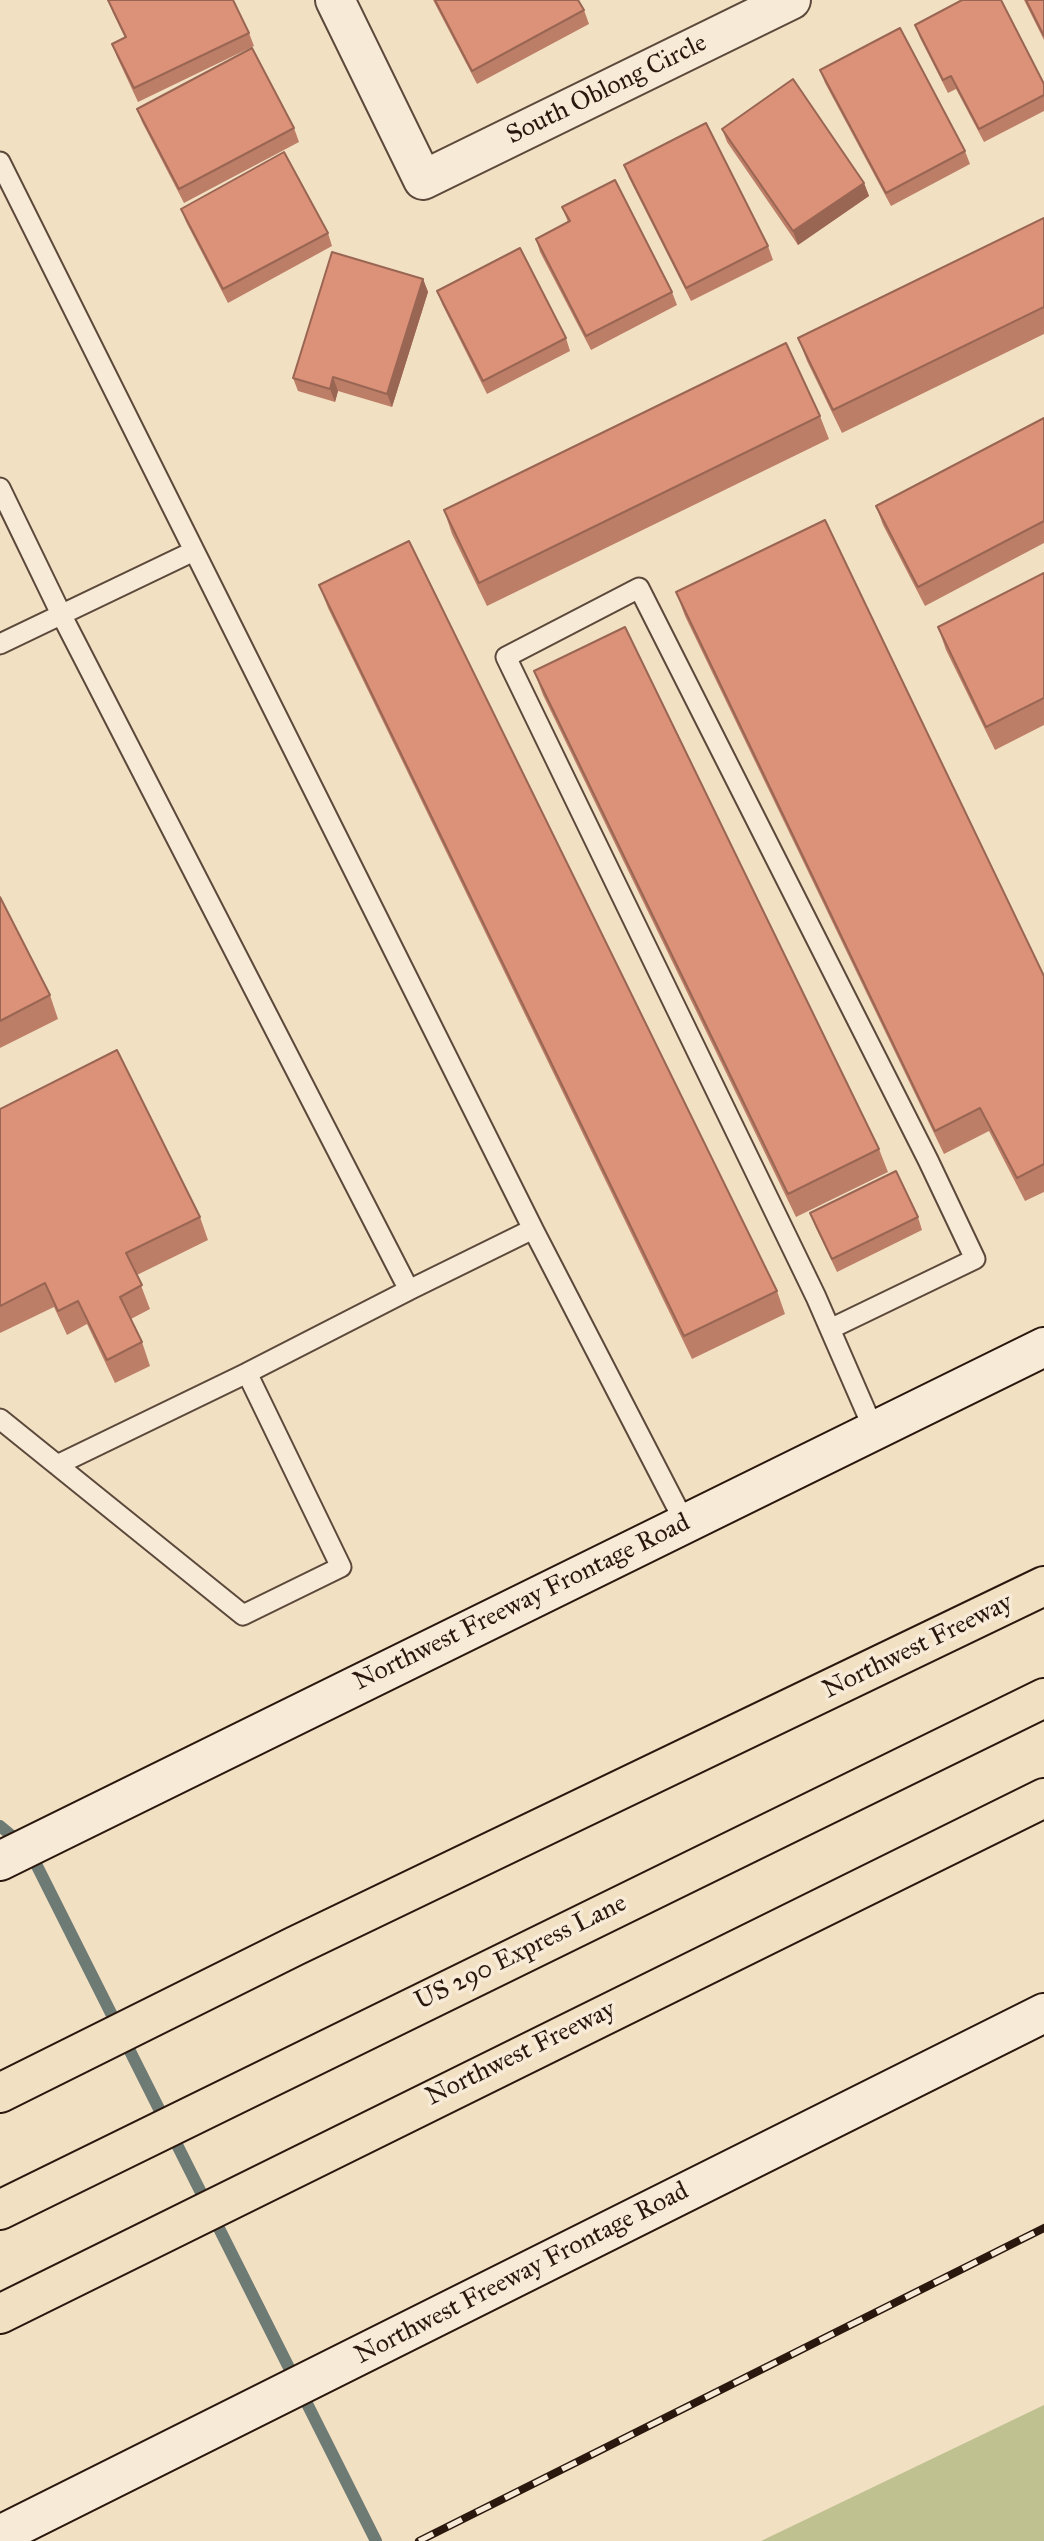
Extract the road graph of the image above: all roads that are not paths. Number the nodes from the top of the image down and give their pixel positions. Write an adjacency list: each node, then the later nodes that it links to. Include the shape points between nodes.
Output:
1 (335, 0): 2 (main road, South Oblong Circle, via 423,180)
2 (790, 0)
3 (0, 162): 5 (lane)
4 (0, 488): 6 (lane)
5 (194, 551): 6 (lane); 8 (lane)
6 (62, 616): 7 (lane); 9 (lane)
7 (0, 644)
8 (533, 1228): 9 (lane); 16 (lane)
9 (409, 1290): 12 (lane)
10 (830, 1329): 10 (lane, via 506,657 639,588 975,1259); 14 (lane)
11 (1044, 1346): 14 (main road, Northwest Freeway Frontage Road)
12 (247, 1373): 15 (lane); 15 (lane, via 341,1567 243,1615)
13 (0, 1419): 15 (lane)
14 (874, 1430): 16 (main road, Northwest Freeway Frontage Road)
15 (57, 1465)
16 (685, 1523): 20 (main road, Northwest Freeway Frontage Road)
17 (1044, 1586): 22 (highway, Northwest Freeway)
18 (1044, 1698): 23 (highway, US 290 Express Lane)
19 (1044, 1798): 24 (highway, Northwest Freeway)
20 (0, 1861)
21 (1044, 2013): 25 (main road, Northwest Freeway Frontage Road)
22 (0, 2093)
23 (0, 2210)
24 (9, 2309)
25 (0, 2535)

